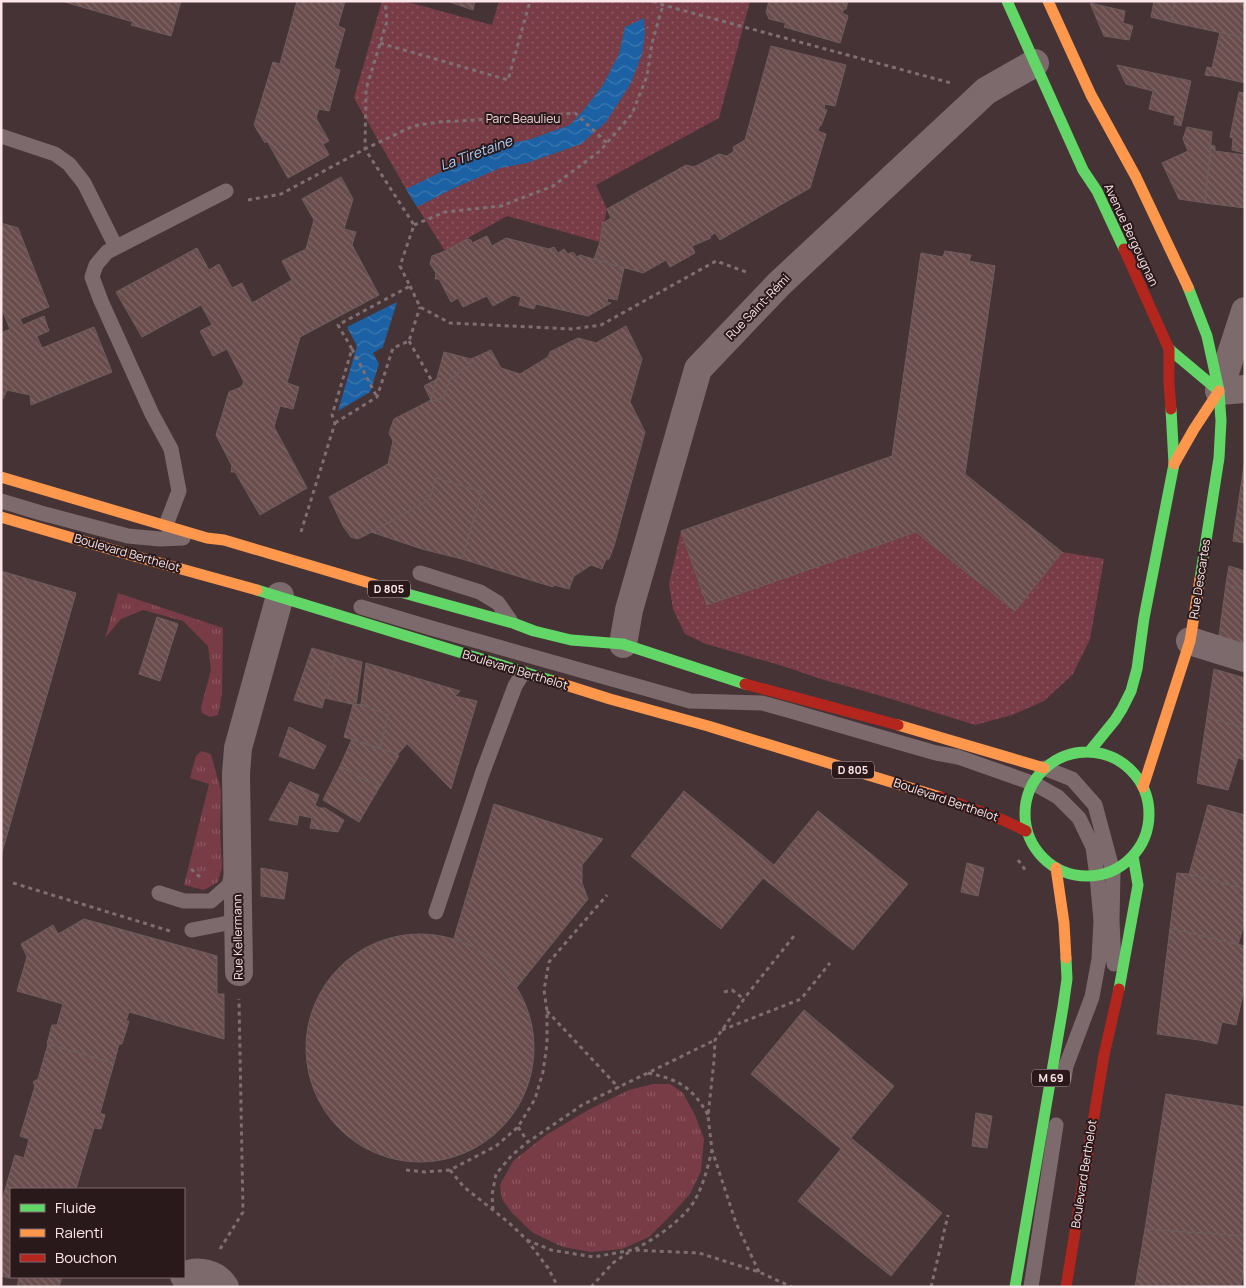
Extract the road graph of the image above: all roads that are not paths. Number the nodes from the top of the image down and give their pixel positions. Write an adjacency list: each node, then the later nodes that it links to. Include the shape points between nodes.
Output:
1 (1007, 1): 3 (main road, Avenue Bergougnan)
2 (1048, 1): 9 (main road, via 1091,95 1136,178 1190,292)
3 (1034, 63): 8 (main road, Avenue Bergougnan); 21 (street, Rue Saint-Rémi, via 986,91 779,284 698,369 629,610)
4 (1, 136): 6 (lane, via 55,154 69,164 84,183)
5 (226, 191): 6 (lane)
6 (116, 247): 14 (lane, via 96,265 92,277 152,414 172,450 179,491)
7 (1245, 311): 9 (street)
8 (1169, 349): 9 (main road); 10 (main road, Avenue Bergougnan)
9 (1232, 390): 10 (main road, via 1194,429); 20 (main road, Rue Descartes, via 1221,421)
10 (1174, 464): 24 (main road, via 1131,691 1122,709)
11 (1, 477): 14 (main road, Boulevard Berthelot / D 805)
12 (1, 501): 15 (lane, Boulevard Berthelot, via 128,536)
13 (1, 517): 17 (main road, Boulevard Berthelot / D 805)
14 (166, 525): 15 (main road, Boulevard Berthelot / D 805)
15 (207, 538): 19 (main road, Boulevard Berthelot / D 805, via 224,540)
16 (420, 573): 19 (lane, via 480,592 498,603)
17 (230, 582): 18 (main road, Boulevard Berthelot / D 805); 26 (lane, via 285,584 690,701 762,703 958,757)
18 (280, 596): 23 (main road, Boulevard Berthelot / D 805); 29 (street, Rue Kellermann, via 238,748)
19 (513, 623): 21 (main road, Boulevard Berthelot / D 805, via 571,640)
20 (1190, 641): 22 (street); 27 (main road, Rue Descartes)
21 (623, 644): 25 (main road, Boulevard Berthelot / D 805, via 732,680)
22 (1245, 658)
23 (523, 672): 28 (main road, Boulevard Berthelot / D 805, via 927,792); 35 (lane, via 482,774)
24 (1089, 752): 25 (main road, via 1073,753); 27 (main road, via 1121,762)
25 (1044, 768): 26 (main road); 32 (lane, via 1072,779 1095,805)
26 (1035, 784): 28 (main road, via 1024,814); 33 (lane, via 1058,797 1079,818 1093,847)
27 (1143, 786): 30 (main road, via 1148,800 1147,830)
28 (1026, 831): 31 (main road, via 1037,853)
29 (237, 847): 34 (lane, via 229,885 211,901 184,901); 36 (street, Rue Kellermann)
30 (1133, 856): 32 (main road); 39 (main road, Boulevard Berthelot, via 1138,885)
31 (1056, 868): 33 (main road, via 1072,875); 42 (main road, M 69, via 1064,923 1066,979)
32 (1113, 872): 33 (main road); 39 (lane)
33 (1097, 876): 43 (lane, via 1101,920 1099,959 1092,998 1066,1066)
34 (159, 893)
35 (436, 912)
36 (238, 920): 37 (lane); 38 (street, Rue Kellermann)
37 (192, 930)
38 (238, 972)
39 (1116, 1003): 44 (main road, Boulevard Berthelot, via 1104,1054)
40 (199, 1278): 41 (street, via 176,1280)
41 (171, 1287)
42 (1015, 1287)
43 (1031, 1287)
44 (1066, 1287)

